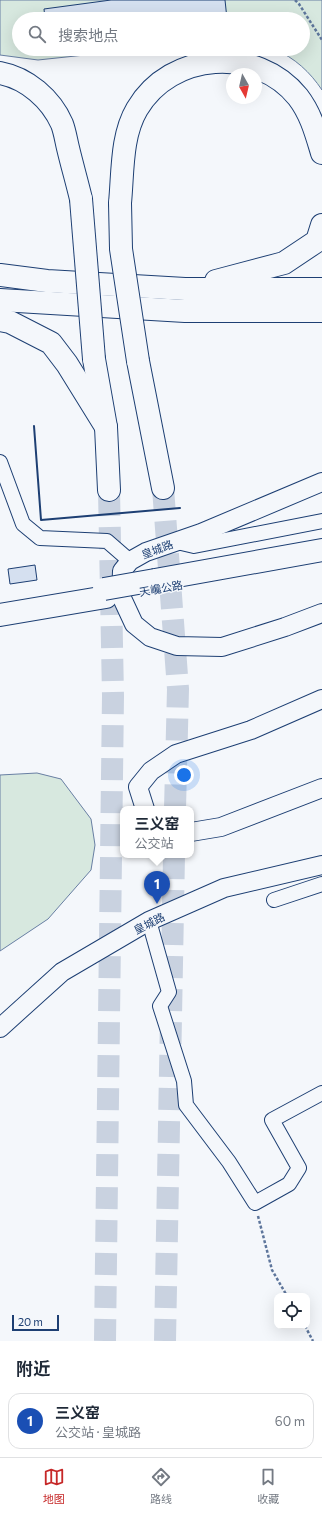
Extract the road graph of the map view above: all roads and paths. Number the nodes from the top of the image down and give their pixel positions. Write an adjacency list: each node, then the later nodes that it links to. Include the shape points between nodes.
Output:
1 (295, 0): 2 (path)
2 (304, 12)
3 (310, 21): 4 (path)
4 (322, 40)
5 (0, 73): 15 (main road, bridge, via 28,84 39,92 62,125 81,199 94,359)
6 (322, 153): 18 (main road, bridge, via 306,108 293,92 276,78 257,68 236,62 207,62 193,65 167,77 138,108 126,135 120,203 121,249 138,361)
7 (322, 225): 9 (main road, via 317,241 284,263)
8 (0, 275): 9 (main road, via 46,281)
9 (186, 289): 10 (main road); 12 (main road)
10 (322, 289)
11 (0, 300): 12 (main road)
12 (185, 311): 13 (main road)
13 (322, 311)
14 (0, 320): 15 (main road, via 10,322 51,343 67,364)
15 (106, 428): 19 (main road)
16 (0, 462): 24 (street, via 23,524 40,538 107,541)
17 (322, 482): 21 (street, 皇城路)
18 (163, 488)
19 (109, 490)
20 (322, 521): 21 (street, via 194,546)
21 (177, 542): 24 (street, 皇城路, via 146,552)
22 (322, 550): 25 (main road, 天巉公路)
23 (322, 558): 25 (main road, 天巉公路)
24 (130, 561): 28 (street, 皇城路, via 122,571 121,596 134,624 150,637 176,646 222,647)
25 (156, 585): 26 (main road, 天巉公路)
26 (105, 593): 27 (main road, 天巉公路); 29 (main road, 天巉公路)
27 (0, 606)
28 (322, 613)
29 (0, 615)
30 (322, 699): 32 (street, via 251,730 176,754 151,771 138,787)
31 (322, 788): 33 (street, via 221,827)
32 (144, 806)
33 (194, 832)
34 (322, 865): 37 (street, 皇城路, via 224,888)
35 (322, 884): 36 (street)
36 (274, 900)
37 (149, 921): 38 (street, 皇城路, via 62,972); 40 (street, via 169,992 160,1006 184,1081 186,1105 230,1162)
38 (0, 1028)
39 (322, 1093): 40 (street, via 272,1120 299,1168 289,1184)
40 (255, 1203): 41 (path, via 272,1270)
41 (285, 1293)
42 (307, 1329): 43 (path)
43 (313, 1341)

